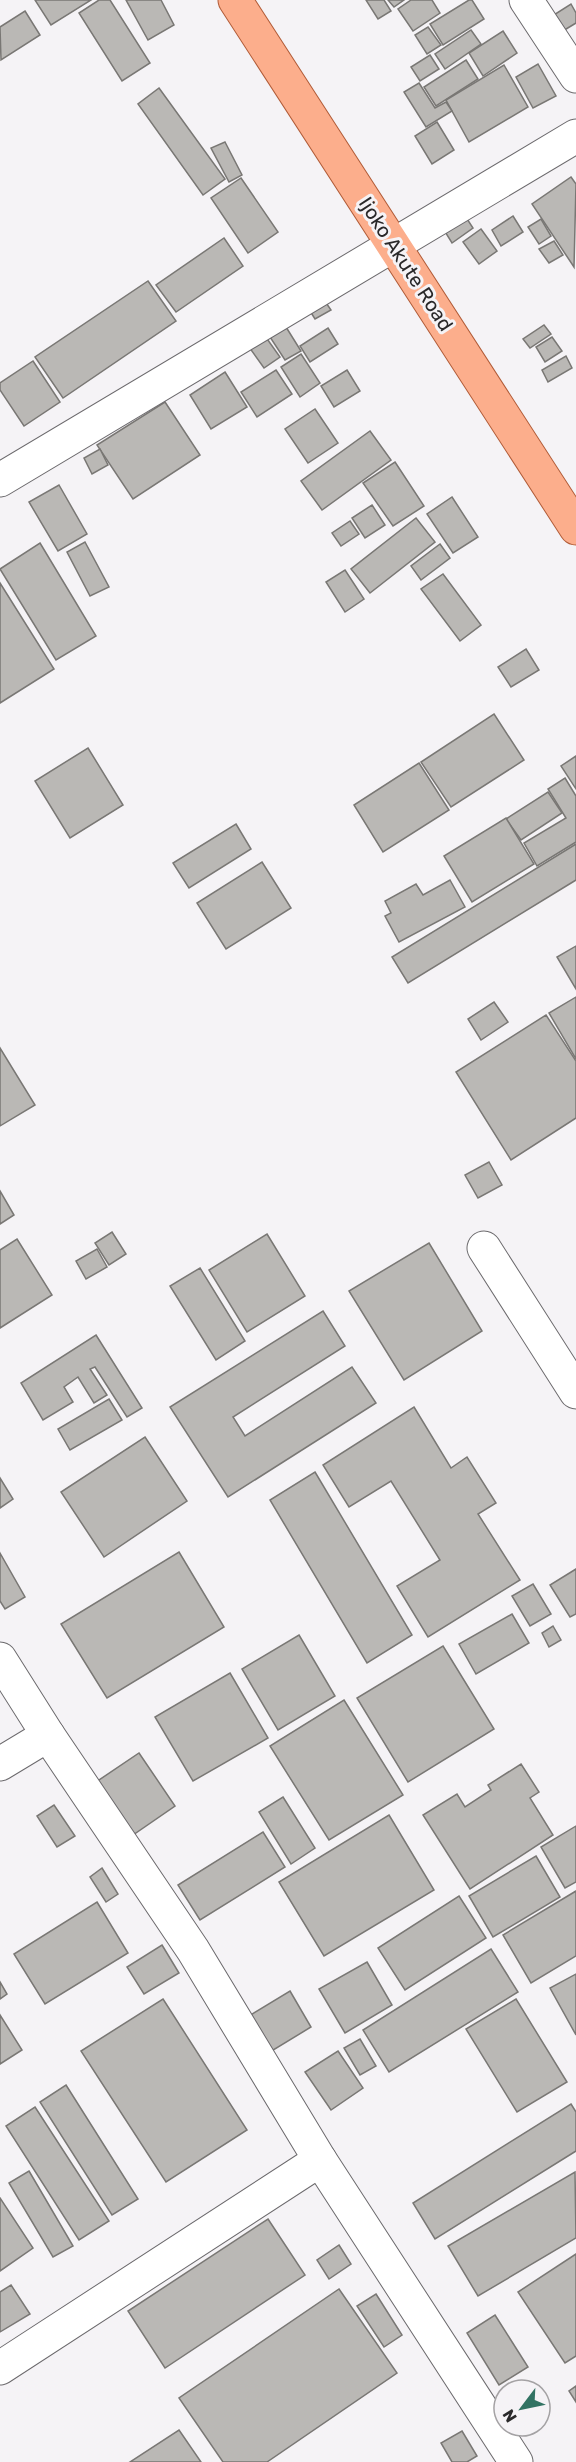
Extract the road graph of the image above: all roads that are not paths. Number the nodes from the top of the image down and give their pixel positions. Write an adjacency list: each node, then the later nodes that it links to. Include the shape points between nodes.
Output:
1 (235, 0): 5 (main road, Ijoko Akute Road)
2 (526, 0): 3 (street)
3 (576, 76)
4 (576, 136): 5 (street)
5 (394, 246): 6 (street); 7 (main road, Ijoko Akute Road)
6 (0, 480)
7 (576, 528)
8 (484, 1248): 9 (street)
9 (576, 1392)
10 (0, 1659): 11 (street)
11 (48, 1735): 12 (street); 13 (street, via 193,1950)
12 (0, 1764)
13 (320, 2160): 14 (street); 15 (street)
14 (0, 2368)
15 (516, 2462)

